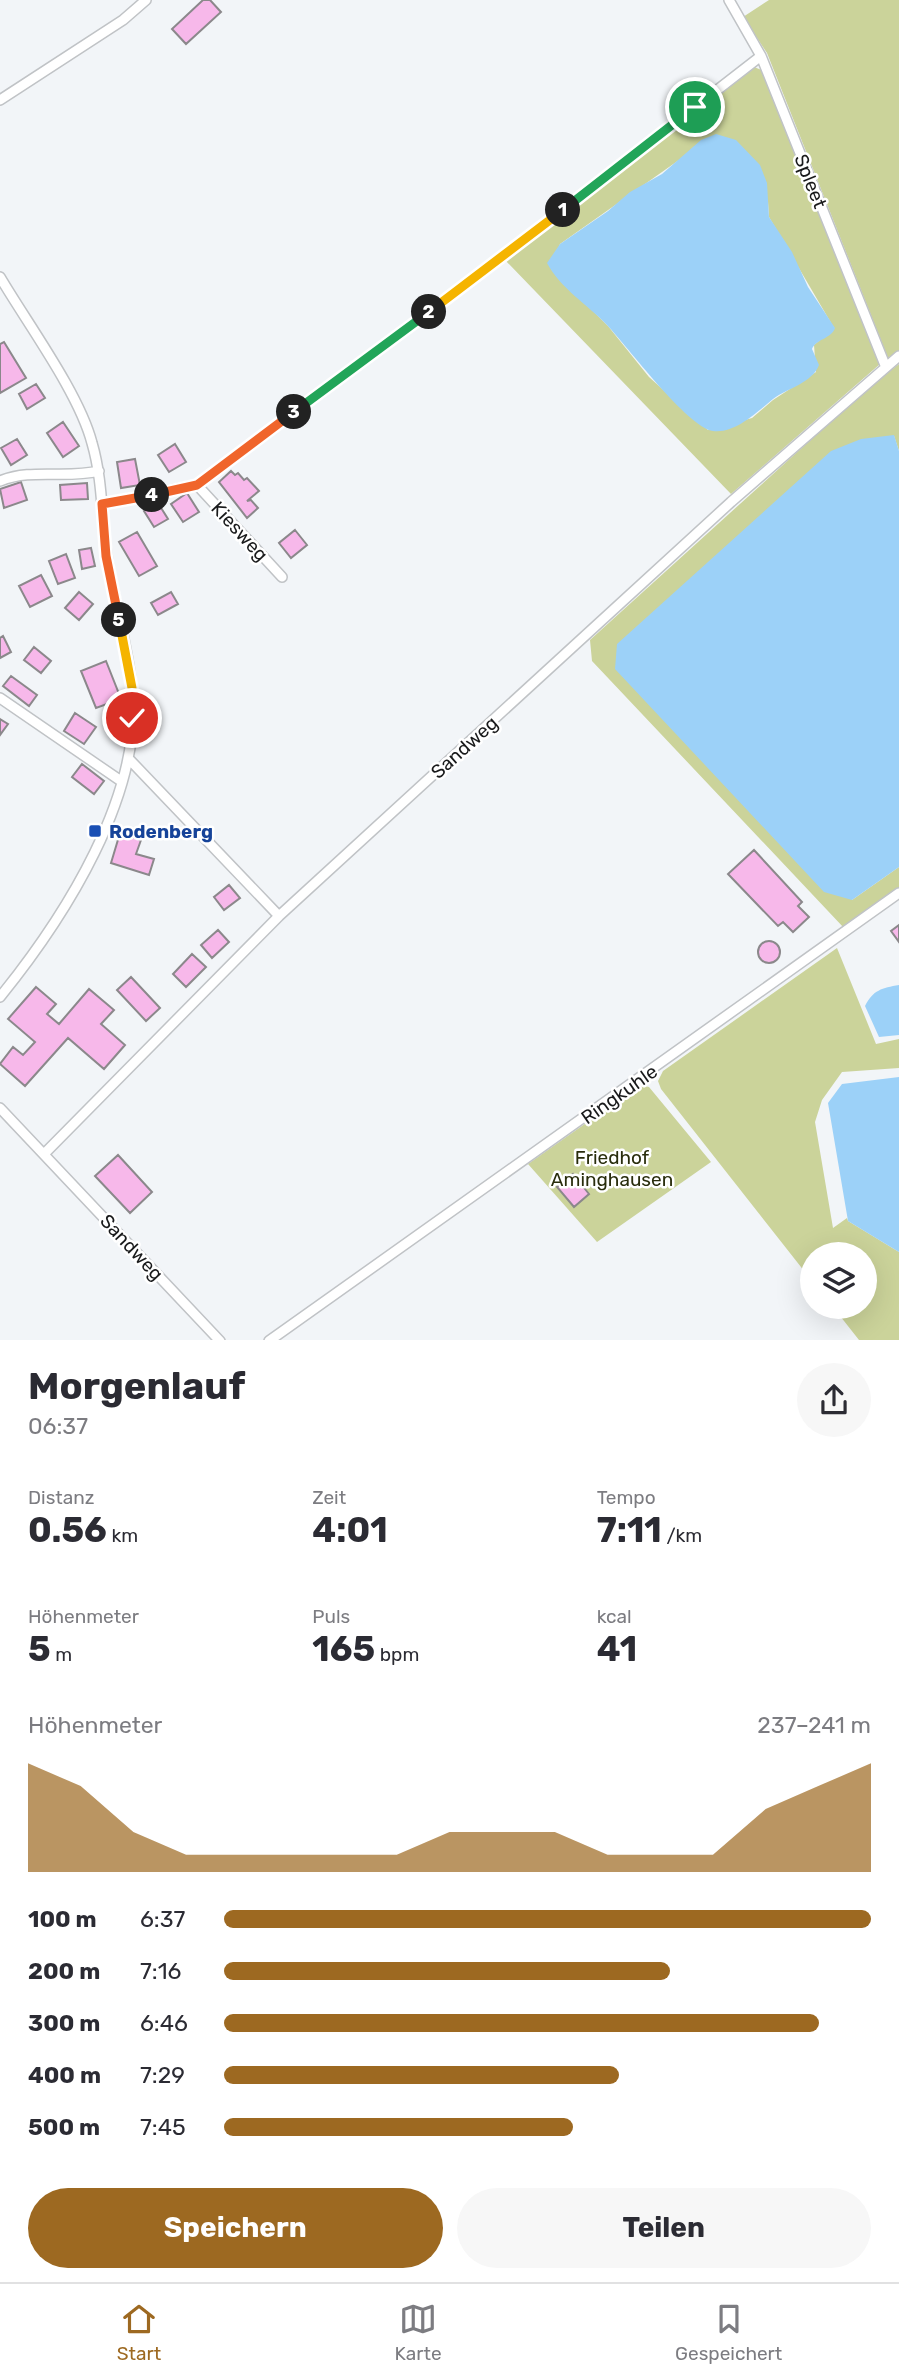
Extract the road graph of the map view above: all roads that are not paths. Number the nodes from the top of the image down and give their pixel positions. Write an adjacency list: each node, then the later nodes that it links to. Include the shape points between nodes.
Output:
1 (146, 0): 4 (street, via 123,20)
2 (729, 0): 3 (street, Spleet)
3 (761, 56): 7 (street, Spleet); 10 (street, via 486,270)
4 (0, 100)
5 (0, 277): 8 (street, via 79,410)
6 (899, 356): 7 (street, Sandweg)
7 (885, 365): 17 (street, Sandweg)
8 (99, 471): 9 (street, via 75,477 32,473); 11 (street)
9 (0, 481)
10 (197, 485): 11 (street); 12 (street, Kiesweg)
11 (102, 504): 14 (street, via 106,556 132,688)
12 (282, 577)
13 (0, 698): 15 (street)
14 (128, 758): 15 (street); 17 (street)
15 (121, 781): 18 (street, via 97,846 71,895)
16 (899, 893): 22 (street, Ringkuhle)
17 (279, 916): 20 (street, Sandweg)
18 (0, 997)
19 (0, 1108): 20 (street, Sandweg)
20 (44, 1154): 21 (street, Sandweg)
21 (220, 1340)
22 (269, 1340)

